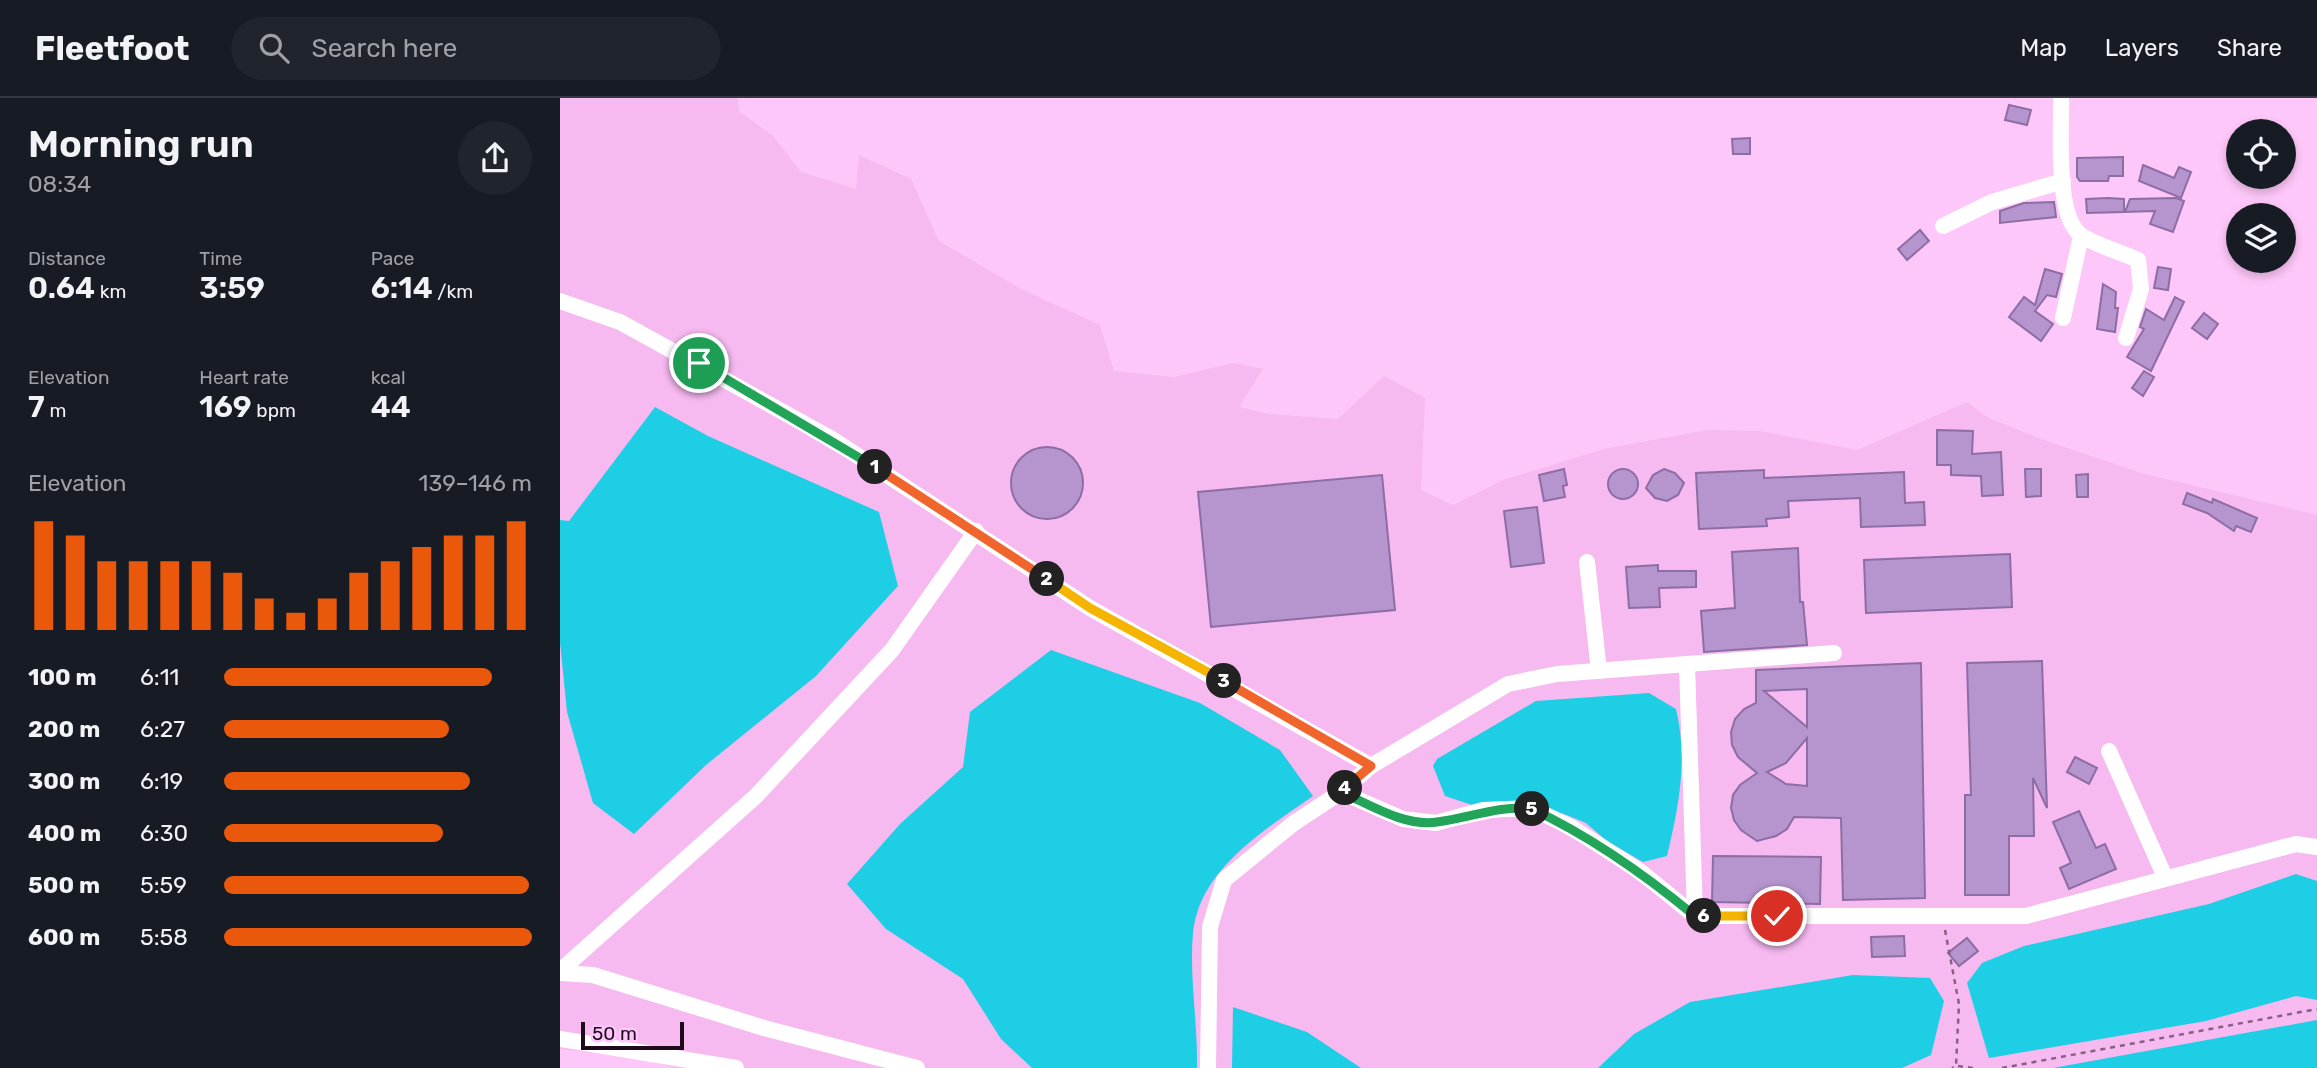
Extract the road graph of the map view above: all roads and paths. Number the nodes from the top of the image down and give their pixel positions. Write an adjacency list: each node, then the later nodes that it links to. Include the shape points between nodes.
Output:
1 (2061, 98): 2 (street)
2 (2063, 181): 3 (street, via 1992,202); 4 (street, via 2069,219)
3 (1944, 226)
4 (2081, 236): 6 (street); 7 (street, via 2138,260 2141,289)
5 (560, 301): 8 (street, via 621,322 699,363 832,439)
6 (2063, 318)
7 (2126, 338)
8 (976, 531): 14 (street, via 1090,608); 20 (street, via 892,650 756,796)
9 (1587, 562): 12 (street)
10 (1834, 653): 11 (street)
11 (1687, 664): 12 (street); 18 (street)
12 (1599, 671): 14 (street, via 1508,684)
13 (2109, 751): 17 (street)
14 (1371, 766): 15 (street)
15 (1341, 792): 18 (street, via 1403,819 1436,823 1483,810 1531,808 1571,827 1641,872); 26 (street, via 1294,822 1224,880 1210,928)
16 (2317, 847): 17 (street, via 2296,844)
17 (2165, 877): 19 (street, via 2026,916)
18 (1695, 916): 19 (street)
19 (1942, 916): 23 (path, via 1959,1004)
20 (560, 972): 25 (street, via 593,975 764,1028)
21 (2317, 1009): 28 (path)
22 (560, 1039): 24 (street)
23 (1955, 1067): 27 (path)
24 (736, 1068)
25 (917, 1068)
26 (1208, 1068)
27 (1973, 1068)
28 (2001, 1068)

